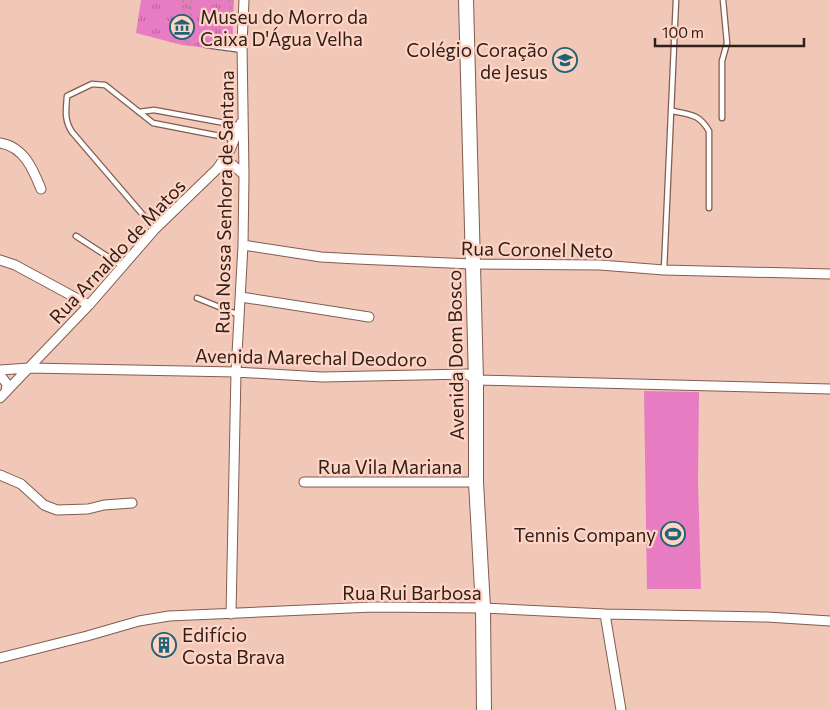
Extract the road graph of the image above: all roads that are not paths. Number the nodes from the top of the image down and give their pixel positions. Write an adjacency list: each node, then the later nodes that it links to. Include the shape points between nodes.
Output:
1 (244, 0): 6 (street, Rua Nossa Senhora de Santana)
2 (466, 0): 22 (main road, Avenida Dom Bosco)
3 (676, 0): 7 (lane)
4 (723, 0): 10 (lane, via 727,43 722,61)
5 (206, 45): 6 (lane)
6 (243, 50): 9 (street, Rua Nossa Senhora de Santana)
7 (672, 111): 17 (lane, via 697,117 709,131); 24 (lane)
8 (139, 112): 11 (lane, via 154,110); 12 (lane, via 153,123); 18 (lane, via 105,85 92,84 67,96 65,114 72,132)
9 (244, 116): 11 (street, Rua Arnaldo de Matos); 15 (street, Rua Nossa Senhora de Santana)
10 (722, 118)
11 (241, 126): 12 (street, Rua Arnaldo de Matos)
12 (235, 139): 14 (street, Rua Arnaldo de Matos)
13 (0, 144): 16 (street, via 10,145 27,158)
14 (217, 169): 15 (street, via 233,165); 18 (street, Rua Arnaldo de Matos)
15 (244, 176): 20 (street, Rua Nossa Senhora de Santana)
16 (42, 189)
17 (709, 208)
18 (155, 229): 23 (street, Rua Arnaldo de Matos)
19 (76, 236): 23 (lane)
20 (244, 245): 22 (street, Rua Coronel Neto, via 321,257); 26 (street, Rua Nossa Senhora de Santana)
21 (0, 260): 28 (street)
22 (472, 264): 24 (street, Rua Coronel Neto, via 600,265); 35 (main road, Avenida Dom Bosco)
23 (123, 267): 28 (street, Rua Arnaldo de Matos)
24 (664, 270): 25 (street, Rua Coronel Neto)
25 (830, 274)
26 (241, 297): 29 (street, Rua Nossa Senhora de Santana); 30 (street)
27 (197, 298): 29 (lane)
28 (89, 305): 31 (street, Rua Arnaldo de Matos)
29 (240, 315): 33 (street, Rua Nossa Senhora de Santana)
30 (369, 318)
31 (29, 368): 32 (street, Avenida Marechal Deodoro); 33 (street, Avenida Marechal Deodoro); 37 (street, Rua Arnaldo de Matos)
32 (0, 370)
33 (236, 372): 35 (street, Avenida Marechal Deodoro, via 322,377 467,374); 43 (street, Rua Nossa Senhora de Santana)
34 (0, 374): 37 (street, via 6,384)
35 (476, 380): 36 (street, Avenida Marechal Deodoro); 40 (main road, Avenida Dom Bosco)
36 (830, 389)
37 (3, 395)
38 (0, 476): 41 (street, via 21,484 44,505 57,510)
39 (304, 482): 40 (street, Rua Vila Mariana)
40 (476, 482): 42 (main road, Avenida Dom Bosco)
41 (132, 503)
42 (482, 608): 43 (street, Rua Rui Barbosa, via 373,607); 44 (street, Rua Rui Barbosa); 47 (main road, Avenida Dom Bosco)
43 (231, 614): 46 (street, Rua Rui Barbosa, via 169,616 139,621)
44 (605, 614): 45 (street, Rua Rui Barbosa); 48 (street)
45 (830, 621)
46 (0, 658)
47 (484, 710)
48 (621, 710)

